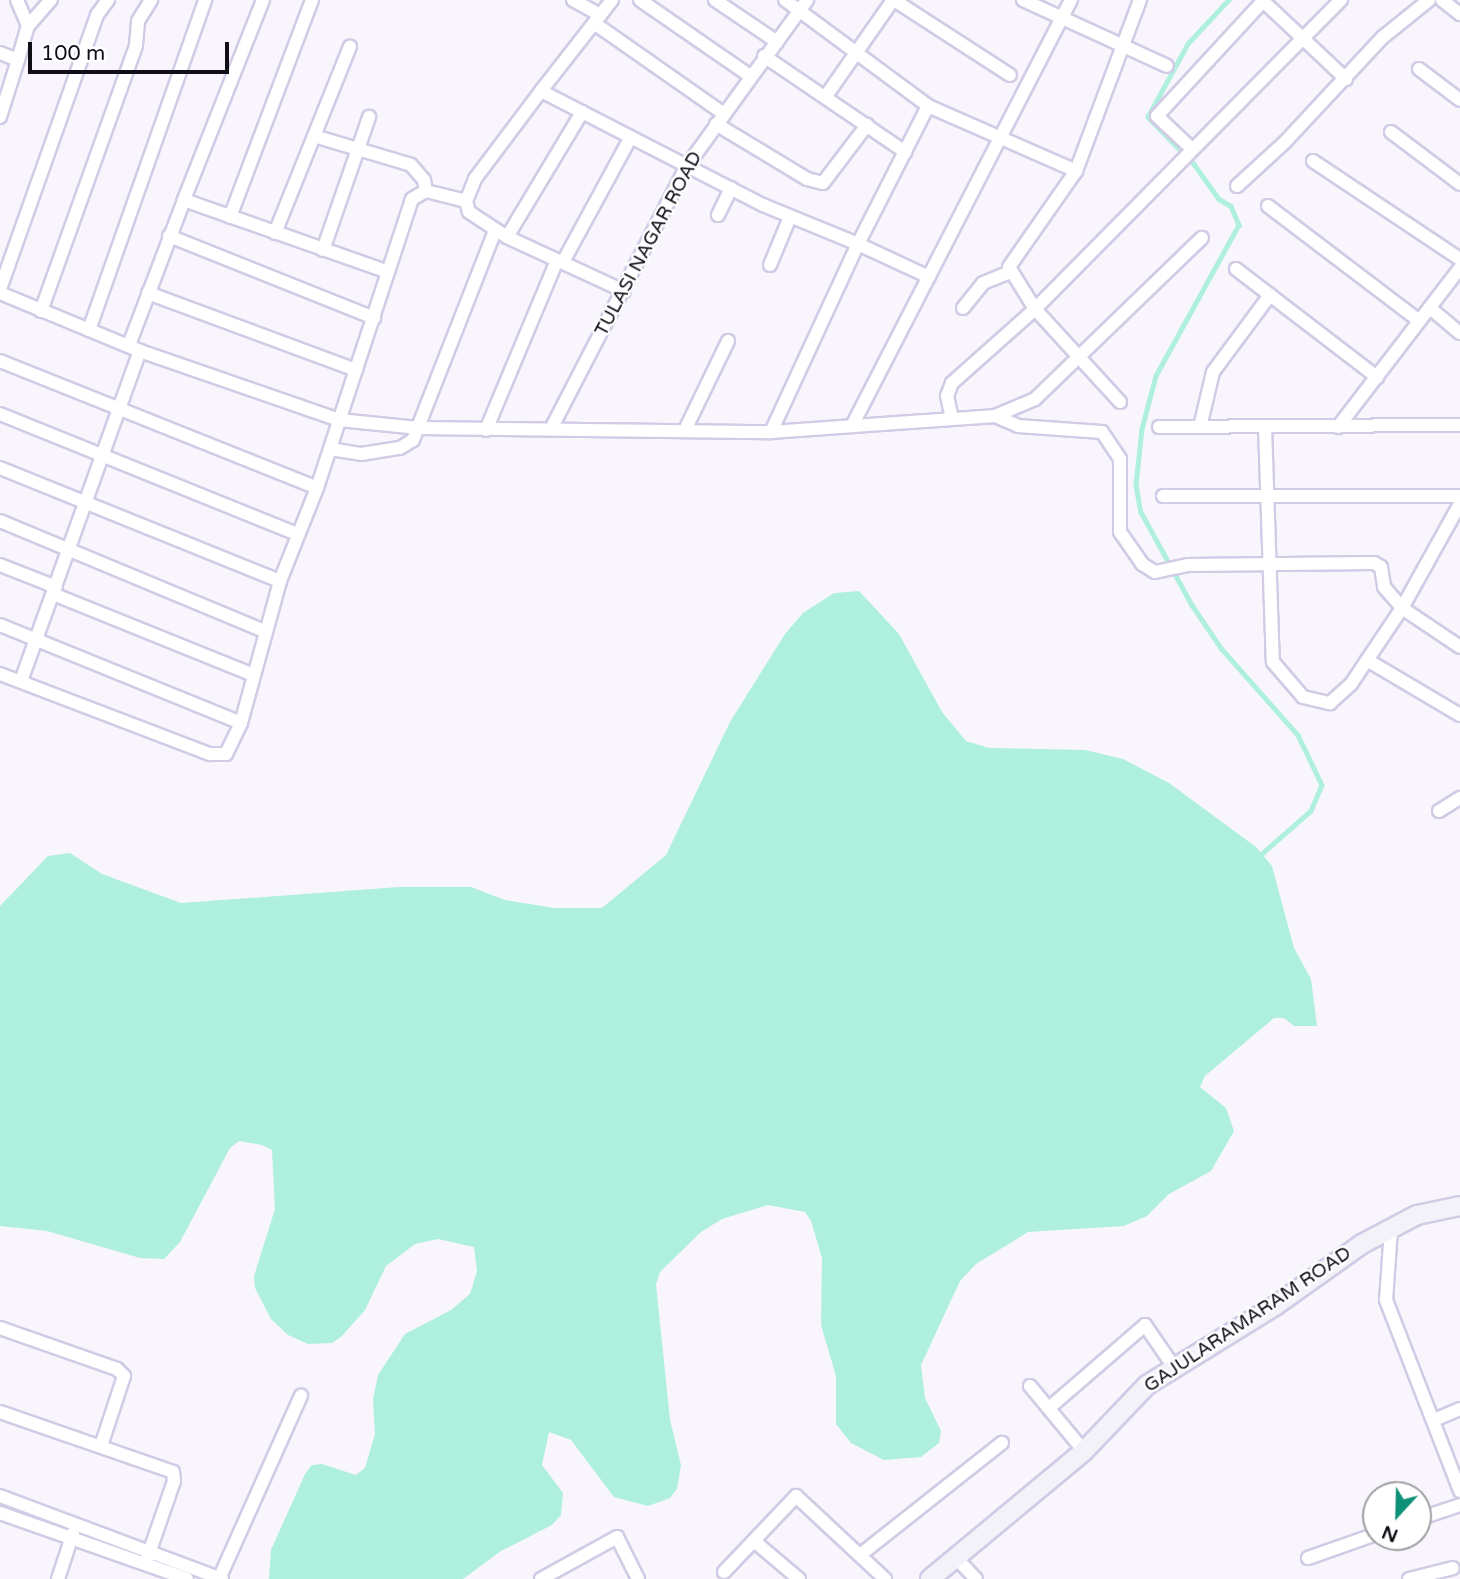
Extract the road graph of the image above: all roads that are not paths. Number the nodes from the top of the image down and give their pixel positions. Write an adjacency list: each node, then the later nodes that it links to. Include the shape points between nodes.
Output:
1 (17, 0): 24 (street)
2 (51, 0): 24 (street)
3 (108, 0): 83 (street, via 97,15)
4 (151, 0): 90 (street, via 138,21 136,45)
5 (205, 0): 93 (street)
6 (262, 0): 62 (street)
7 (312, 0): 66 (street)
8 (573, 0): 23 (street)
9 (612, 0): 23 (street)
10 (640, 0): 36 (street)
11 (715, 0): 26 (street)
12 (785, 0): 20 (street)
13 (893, 0): 30 (street); 35 (street)
14 (1023, 0): 22 (street)
15 (1071, 0): 22 (street)
16 (1140, 0): 28 (street)
17 (1341, 0): 25 (street)
18 (1429, 0): 37 (street, via 1384,37)
19 (1442, 0): 21 (street)
20 (804, 6): 26 (street, TULASI NAGAR ROAD); 30 (street)
21 (1460, 14)
22 (1060, 18): 28 (street); 51 (street)
23 (597, 19): 39 (street); 46 (street)
24 (28, 26): 32 (street)
25 (1301, 37): 37 (street); 54 (street); 54 (street, via 1263,1 1157,116)
26 (777, 42): 31 (street, TULASI NAGAR ROAD)
27 (350, 46): 49 (street)
28 (1124, 47): 33 (street); 57 (street)
29 (0, 53): 32 (street)
30 (856, 53): 40 (street); 42 (street)
31 (764, 56): 36 (street, TULASI NAGAR ROAD); 40 (street)
32 (18, 60): 38 (street)
33 (1167, 66)
34 (1419, 69): 41 (street)
35 (1010, 75)
36 (750, 76): 46 (street, TULASI NAGAR ROAD)
37 (1346, 79): 59 (street)
38 (6, 86): 44 (street)
39 (541, 91): 43 (street); 63 (street, via 483,165)
40 (826, 96): 47 (street)
41 (1460, 100)
42 (928, 106): 51 (street); 53 (street)
43 (582, 112): 50 (street); 71 (street)
44 (0, 117)
45 (369, 117): 52 (street)
46 (720, 119): 47 (street, via 816,183 830,176); 56 (street, TULASI NAGAR ROAD)
47 (867, 125): 53 (street)
48 (1391, 132): 58 (street)
49 (314, 136): 52 (street); 69 (street)
50 (631, 137): 56 (street); 76 (street)
51 (1003, 139): 57 (street); 82 (street)
52 (358, 149): 61 (street, via 411,165 424,180); 74 (street)
53 (905, 152): 73 (street)
54 (1188, 153): 89 (street)
55 (1313, 161): 75 (street)
56 (687, 166): 60 (street); 84 (street, TULASI NAGAR ROAD)
57 (1076, 171): 81 (street, via 1009,267)
58 (1460, 184)
59 (1237, 186)
60 (730, 188): 65 (street); 67 (street)
61 (426, 191): 63 (street); 80 (street, via 412,199)
62 (184, 200): 66 (street); 70 (street)
63 (466, 201): 68 (street, via 479,222)
64 (1268, 206): 92 (street)
65 (718, 215)
66 (230, 217): 69 (street)
67 (790, 218): 73 (street); 77 (street)
68 (495, 231): 71 (street); 113 (street)
69 (275, 233): 74 (street)
70 (169, 236): 85 (street); 91 (street)
71 (507, 237): 76 (street)
72 (1202, 238): 97 (street)
73 (858, 244): 82 (street); 117 (street)
74 (323, 250): 80 (street)
75 (1460, 259)
76 (560, 261): 84 (street); 115 (street)
77 (770, 265)
78 (1460, 268): 88 (street)
79 (1236, 269): 86 (street)
80 (388, 272): 91 (street)
81 (1010, 272): 87 (street, via 982,283); 89 (street)
82 (929, 277): 108 (street)
83 (0, 291): 90 (street)
84 (624, 291): 114 (street, TULASI NAGAR ROAD)
85 (149, 293): 96 (street); 99 (street)
86 (1270, 295): 100 (street); 111 (street, via 1213,372)
87 (963, 308)
88 (1430, 308): 92 (street); 94 (street)
89 (1035, 309): 97 (street); 105 (street, via 952,383 947,396)
90 (41, 311): 93 (street)
91 (374, 318): 99 (street)
92 (1418, 320): 100 (street)
93 (89, 330): 96 (street)
94 (1460, 333)
95 (728, 341): 116 (street)
96 (135, 348): 102 (street); 106 (street)
97 (1078, 356): 101 (street); 104 (street, via 1035,399)
98 (0, 361): 102 (street)
99 (356, 370): 106 (street)
100 (1377, 377): 112 (street)
101 (1120, 402)
102 (120, 409): 119 (street); 121 (street)
103 (0, 414): 119 (street)
104 (995, 416): 105 (street); 130 (street, via 1018,426 1102,432 1120,459 1120,532 1142,564 1155,572 1188,565)
105 (952, 419): 108 (street)
106 (340, 420): 113 (street); 118 (street)
107 (1460, 425): 112 (street)
108 (852, 426): 117 (street)
109 (1265, 426): 111 (street); 112 (street); 123 (street)
110 (1159, 427): 111 (street)
111 (1200, 427)
112 (1338, 427)
113 (419, 428): 115 (street); 118 (street, via 407,446 400,448 361,454)
114 (552, 428): 115 (street); 116 (street)
115 (486, 430)
116 (685, 430): 117 (street)
117 (771, 432)
118 (330, 449): 121 (street)
119 (105, 454): 125 (street); 128 (street)
120 (0, 468): 125 (street)
121 (317, 488): 128 (street)
122 (1163, 496): 123 (street)
123 (1268, 496): 124 (street); 130 (street)
124 (1460, 496)
125 (88, 502): 129 (street); 132 (street)
126 (1460, 504): 134 (street)
127 (0, 521): 129 (street)
128 (297, 534): 132 (street)
129 (69, 548): 133 (street); 136 (street)
130 (1268, 563): 134 (street, via 1374,563 1381,567 1384,587); 139 (street, via 1273,663 1303,697 1330,703 1351,684)
131 (0, 565): 133 (street)
132 (280, 581): 136 (street)
133 (55, 591): 137 (street); 141 (street)
134 (1402, 608): 138 (street); 139 (street)
135 (0, 625): 137 (street)
136 (264, 631): 141 (street)
137 (37, 640): 142 (street); 144 (street)
138 (1460, 646)
139 (1367, 660): 143 (street)
140 (0, 674): 142 (street)
141 (253, 675): 144 (street)
142 (21, 681): 144 (street, via 210,754 226,754)
143 (1460, 715)
144 (241, 723)
145 (1460, 798): 146 (street)
146 (1439, 811)
147 (1460, 1206): 148 (main road, GAJULARAMARAM ROAD, via 1417,1215)
148 (1391, 1229): 150 (main road, GAJULARAMARAM ROAD); 156 (street, via 1386,1300)
149 (0, 1328): 158 (street, via 117,1369 124,1376)
150 (1174, 1367): 153 (street, via 1145,1325); 159 (main road, GAJULARAMARAM ROAD, via 1147,1385)
151 (1030, 1386): 153 (street)
152 (301, 1396): 175 (street)
153 (1049, 1408): 159 (street)
154 (1460, 1409): 156 (street)
155 (0, 1412): 158 (street)
156 (1434, 1420): 160 (street)
157 (1002, 1443): 169 (street)
158 (101, 1446): 170 (street, via 173,1472 174,1481)
159 (1084, 1451): 171 (main road, GAJULARAMARAM ROAD)
160 (1460, 1490)
161 (0, 1498): 165 (street)
162 (1460, 1505): 164 (street)
163 (0, 1513): 166 (street)
164 (1432, 1515)
165 (76, 1522): 166 (street); 170 (street)
166 (72, 1539): 170 (street); 176 (street)
167 (1362, 1539): 172 (street)
168 (754, 1541): 169 (street, via 796,1496); 174 (street); 180 (street)
169 (860, 1555): 181 (street)
170 (148, 1556): 175 (street); 177 (street)
171 (955, 1557): 182 (main road, GAJULARAMARAM ROAD); 183 (street)
172 (1308, 1558)
173 (1456, 1571): 184 (street)
174 (724, 1572)
175 (220, 1578)
176 (58, 1579)
177 (187, 1579)
178 (541, 1579): 179 (street, via 617,1537)
179 (638, 1579)
180 (799, 1579)
181 (885, 1579)
182 (930, 1579)
183 (976, 1579)
184 (1409, 1579)

